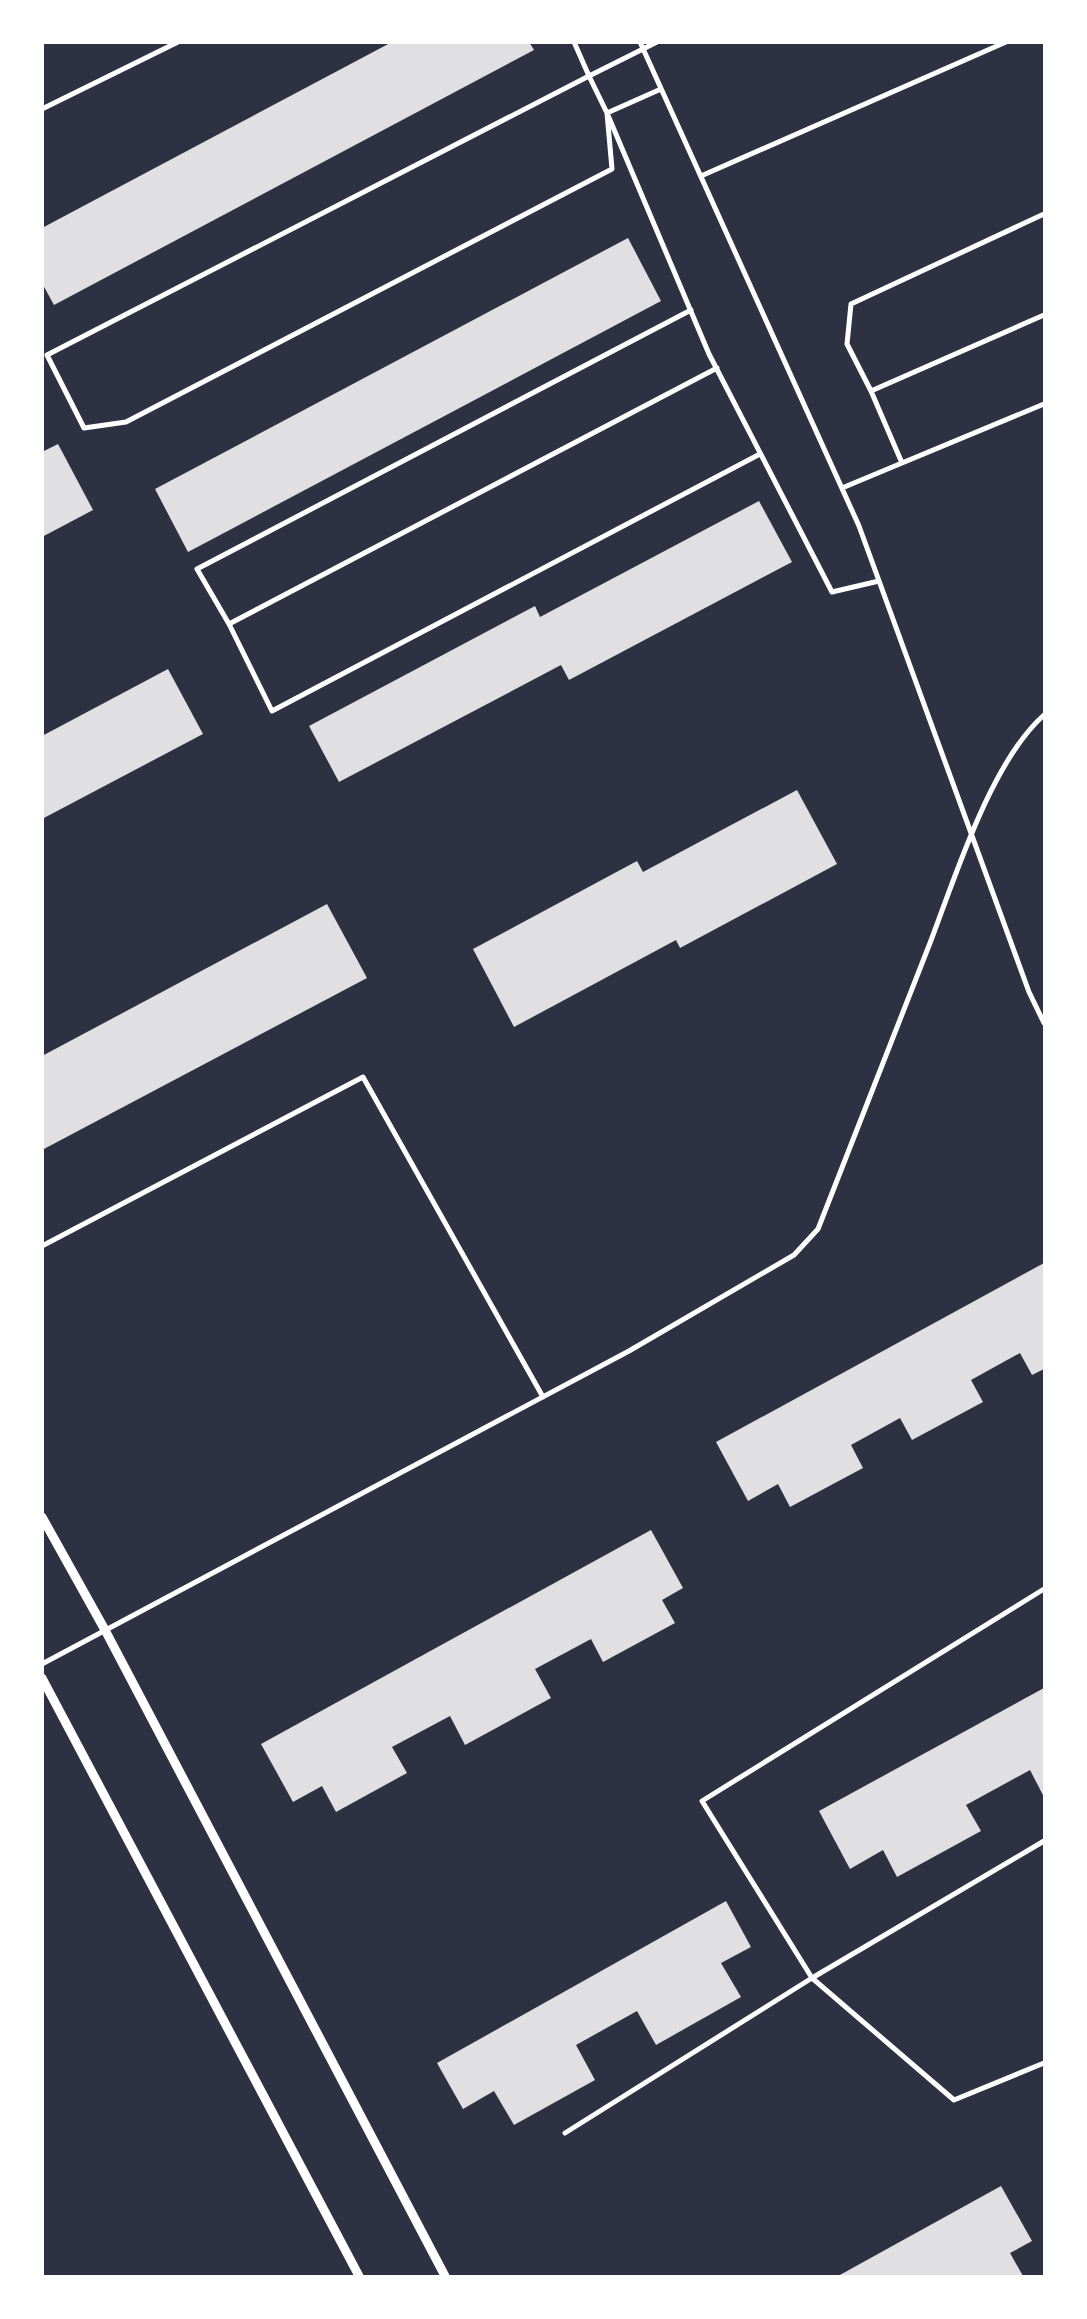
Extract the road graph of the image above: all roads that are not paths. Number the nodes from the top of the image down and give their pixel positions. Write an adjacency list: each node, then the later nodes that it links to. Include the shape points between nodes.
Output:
1 (178, 42): 9 (street)
2 (574, 42): 7 (street)
3 (640, 42): 6 (street)
4 (657, 42): 6 (street)
5 (1006, 42): 11 (street)
6 (643, 49): 7 (street); 8 (street)
7 (589, 76): 10 (street); 10 (street, via 47,355 84,428 126,422 612,169)
8 (661, 89): 10 (street); 11 (street)
9 (42, 109)
10 (607, 113): 13 (street)
11 (701, 176): 20 (street)
12 (1044, 214): 16 (street, via 851,304 847,344)
13 (691, 310): 15 (street); 22 (street, via 197,569)
14 (1044, 315): 16 (street)
15 (717, 368): 18 (street); 22 (street)
16 (871, 391): 19 (street)
17 (1044, 404): 19 (street)
18 (760, 454): 21 (street, via 832,592); 22 (street, via 272,711)
19 (902, 462): 20 (street)
20 (842, 488): 21 (street)
21 (879, 581): 24 (street)
22 (229, 624)
23 (1044, 715): 24 (street, via 1029,728 997,778)
24 (972, 836): 25 (street, via 1029,992); 27 (street, via 818,1229 794,1255)
25 (1044, 1023)
26 (42, 1246): 27 (street, via 363,1077)
27 (543, 1397): 30 (street)
28 (42, 1517): 30 (street)
29 (1044, 1589): 34 (street, via 702,1801)
30 (105, 1630): 31 (street); 38 (street)
31 (42, 1664)
32 (42, 1678): 37 (street)
33 (1044, 1841): 34 (street)
34 (812, 1978): 35 (street, via 954,2100); 36 (street)
35 (1044, 2063)
36 (565, 2132)
37 (359, 2276)
38 (445, 2276)

